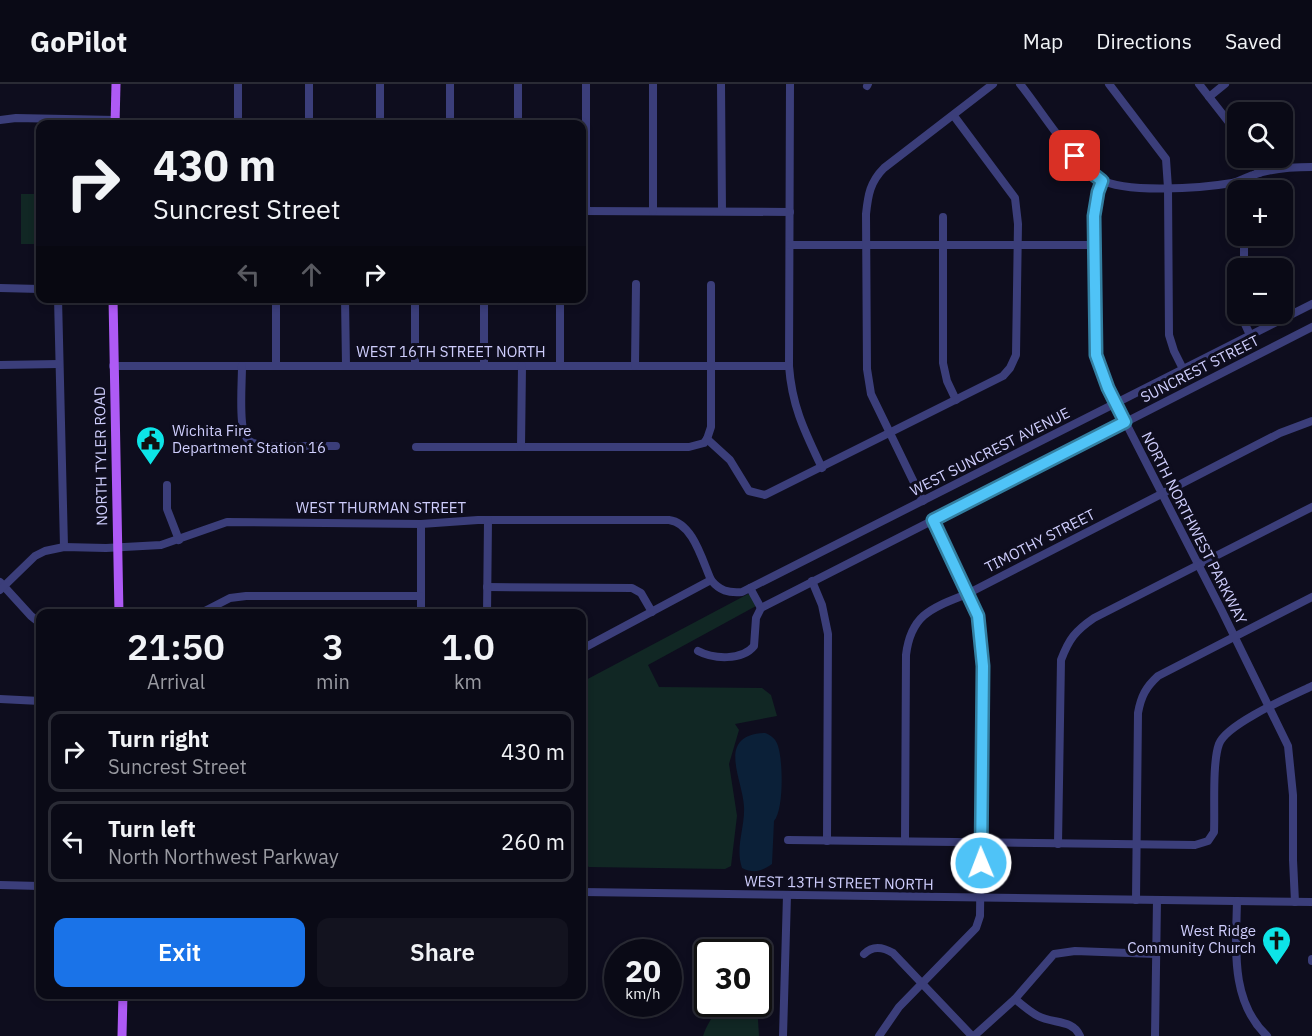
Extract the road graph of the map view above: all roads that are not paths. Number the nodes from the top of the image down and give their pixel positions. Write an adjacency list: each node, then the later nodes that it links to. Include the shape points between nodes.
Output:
1 (116, 84): 20 (main road)
2 (238, 84): 21 (street)
3 (309, 84): 22 (street)
4 (380, 84): 23 (street)
5 (450, 84): 24 (street)
6 (518, 84): 25 (street)
7 (586, 84): 26 (street)
8 (653, 84): 36 (street)
9 (721, 84): 37 (street)
10 (790, 84): 38 (street)
11 (993, 84): 17 (street)
12 (1020, 84): 32 (street, via 1083,166)
13 (1109, 84): 34 (street, via 1166,159)
14 (1199, 84): 16 (street)
15 (1225, 84): 16 (street)
16 (1209, 97): 27 (street)
17 (954, 116): 41 (street, via 876,176 868,191); 43 (street, via 1015,198)
18 (0, 120): 19 (street)
19 (40, 120)
20 (116, 120)
21 (238, 120)
22 (309, 120)
23 (380, 120)
24 (450, 120)
25 (518, 120)
26 (585, 120)
27 (1227, 120)
28 (1312, 167): 30 (street, via 1283,167)
29 (1258, 168): 30 (street)
30 (1259, 173): 31 (street)
31 (1242, 180)
32 (1102, 181): 34 (street, via 1128,187); 44 (street, NORTH NORTHWEST PARKWAY, via 1094,216)
33 (1227, 183): 34 (street)
34 (1168, 188): 73 (street, via 1169,335)
35 (586, 211): 36 (street)
36 (653, 211): 37 (street)
37 (722, 211): 38 (street)
38 (790, 212): 40 (street)
39 (942, 217): 42 (street)
40 (790, 245): 41 (street); 72 (street)
41 (867, 245): 42 (street); 78 (street, via 867,369 871,394)
42 (942, 245): 43 (street); 74 (street, via 943,363)
43 (1018, 245): 44 (street); 74 (street, via 1016,355 1003,376)
44 (1094, 245): 75 (street, NORTH NORTHWEST PARKWAY, via 1096,355)
45 (636, 284): 70 (street)
46 (711, 285): 71 (street)
47 (0, 288): 48 (street)
48 (36, 289)
49 (58, 303): 60 (street)
50 (113, 303): 62 (main road, NORTH TYLER ROAD)
51 (276, 303): 64 (street)
52 (345, 303): 65 (street)
53 (415, 303): 66 (street)
54 (483, 303): 67 (street)
55 (560, 303): 69 (street)
56 (1312, 304): 59 (street, WEST SUNCREST AVENUE)
57 (1245, 324): 59 (street)
58 (1312, 327): 76 (street, SUNCREST STREET)
59 (1250, 335): 73 (street, WEST SUNCREST AVENUE)
60 (59, 364): 61 (street); 92 (street)
61 (0, 365)
62 (113, 366): 63 (street, WEST 16TH STREET NORTH); 93 (main road, NORTH TYLER ROAD)
63 (242, 366): 64 (street, WEST 16TH STREET NORTH); 80 (street, via 242,423 244,435 253,444)
64 (276, 366): 65 (street, WEST 16TH STREET NORTH)
65 (346, 366): 66 (street, WEST 16TH STREET NORTH)
66 (415, 366): 67 (street, WEST 16TH STREET NORTH)
67 (484, 366): 68 (street, WEST 16TH STREET NORTH)
68 (522, 366): 69 (street, WEST 16TH STREET NORTH); 82 (street)
69 (560, 366): 70 (street, WEST 16TH STREET NORTH)
70 (635, 366): 71 (street, WEST 16TH STREET NORTH)
71 (711, 366): 72 (street, WEST 16TH STREET NORTH); 79 (street, via 711,427)
72 (789, 366): 83 (street, via 798,418)
73 (1183, 369): 75 (street, WEST SUNCREST AVENUE)
74 (956, 400): 78 (street)
75 (1115, 403): 76 (street, NORTH NORTHWEST PARKWAY); 86 (street, WEST SUNCREST AVENUE)
76 (1125, 422): 85 (street, NORTH NORTHWEST PARKWAY); 89 (street, SUNCREST STREET)
77 (1312, 422): 85 (street, TIMOTHY STREET, via 1280,433)
78 (889, 434): 83 (street); 86 (street)
79 (707, 439): 82 (street, via 689,447); 83 (street, via 730,460 749,491 757,495 771,494)
80 (336, 447)
81 (416, 447): 82 (street)
82 (521, 447)
83 (822, 468)
84 (167, 485): 91 (street, via 167,508)
85 (1162, 493): 94 (street, NORTH NORTHWEST PARKWAY); 100 (street, TIMOTHY STREET)
86 (923, 501): 99 (street, WEST SUNCREST AVENUE)
87 (1312, 507): 94 (street)
88 (488, 520): 90 (street, WEST THURMAN STREET); 95 (street, WEST THURMAN STREET, via 676,521 688,530); 98 (street)
89 (933, 520): 96 (street, SUNCREST STREET); 100 (street)
90 (421, 524): 91 (street, WEST THURMAN STREET, via 227,522); 101 (street)
91 (178, 540): 93 (street, WEST THURMAN STREET)
92 (64, 547): 93 (street, WEST THURMAN STREET); 97 (street, WEST THURMAN STREET, via 35,556)
93 (118, 547): 104 (main road, NORTH TYLER ROAD)
94 (1198, 565): 110 (street, NORTH NORTHWEST PARKWAY); 121 (street, via 1094,618 1069,640 1061,660)
95 (711, 580): 99 (street, WEST SUNCREST AVENUE, via 727,592); 108 (street)
96 (812, 581): 103 (street); 118 (street, via 828,634)
97 (1, 586): 109 (street)
98 (488, 587): 107 (street); 108 (street, via 632,588 641,593)
99 (750, 588): 103 (street)
100 (966, 594): 119 (street, TIMOTHY STREET, via 920,618 908,638); 120 (street, via 978,616 983,666)
101 (420, 596): 105 (street, via 246,596 230,598); 106 (street)
102 (1312, 597): 110 (street)
103 (761, 608): 112 (street, via 756,618 754,645 744,655 707,656)
104 (119, 609)
105 (209, 609)
106 (421, 609)
107 (488, 609)
108 (652, 612): 111 (street)
109 (36, 620)
110 (1234, 636): 116 (street, NORTH NORTHWEST PARKWAY); 122 (street, via 1158,676 1141,697)
111 (586, 647)
112 (698, 651)
113 (1312, 686): 116 (street)
114 (0, 699): 115 (street)
115 (36, 701)
116 (1269, 707): 122 (street, via 1233,728 1218,745 1214,832 1208,841 1195,845); 131 (street, NORTH NORTHWEST PARKWAY, via 1288,746)
117 (788, 840): 118 (street)
118 (827, 841): 119 (street)
119 (905, 841): 120 (street)
120 (981, 843): 121 (street); 127 (street)
121 (1059, 844): 122 (street)
122 (1137, 845): 128 (street)
123 (0, 885): 124 (street)
124 (36, 886)
125 (586, 892): 126 (street, WEST 13TH STREET NORTH)
126 (787, 895): 127 (street, WEST 13TH STREET NORTH); 139 (street)
127 (981, 898): 128 (street, WEST 13TH STREET NORTH); 135 (street, via 976,928)
128 (1136, 900): 129 (street, WEST 13TH STREET NORTH)
129 (1157, 900): 130 (street, WEST 13TH STREET NORTH); 134 (street)
130 (1237, 901): 131 (street, WEST 13TH STREET NORTH); 144 (street, via 1239,986 1254,1021)
131 (1295, 902): 132 (street, WEST 13TH STREET NORTH)
132 (1312, 902)
133 (864, 954): 135 (street, via 869,949 888,950)
134 (1156, 954): 137 (street, via 1054,954); 143 (street)
135 (922, 983): 140 (street); 141 (street)
136 (123, 999): 138 (main road)
137 (1015, 999): 141 (street); 142 (street, via 1044,1019 1069,1023)
138 (122, 1036)
139 (783, 1036)
140 (879, 1036)
141 (973, 1036)
142 (1080, 1036)
143 (1155, 1036)
144 (1267, 1036)

